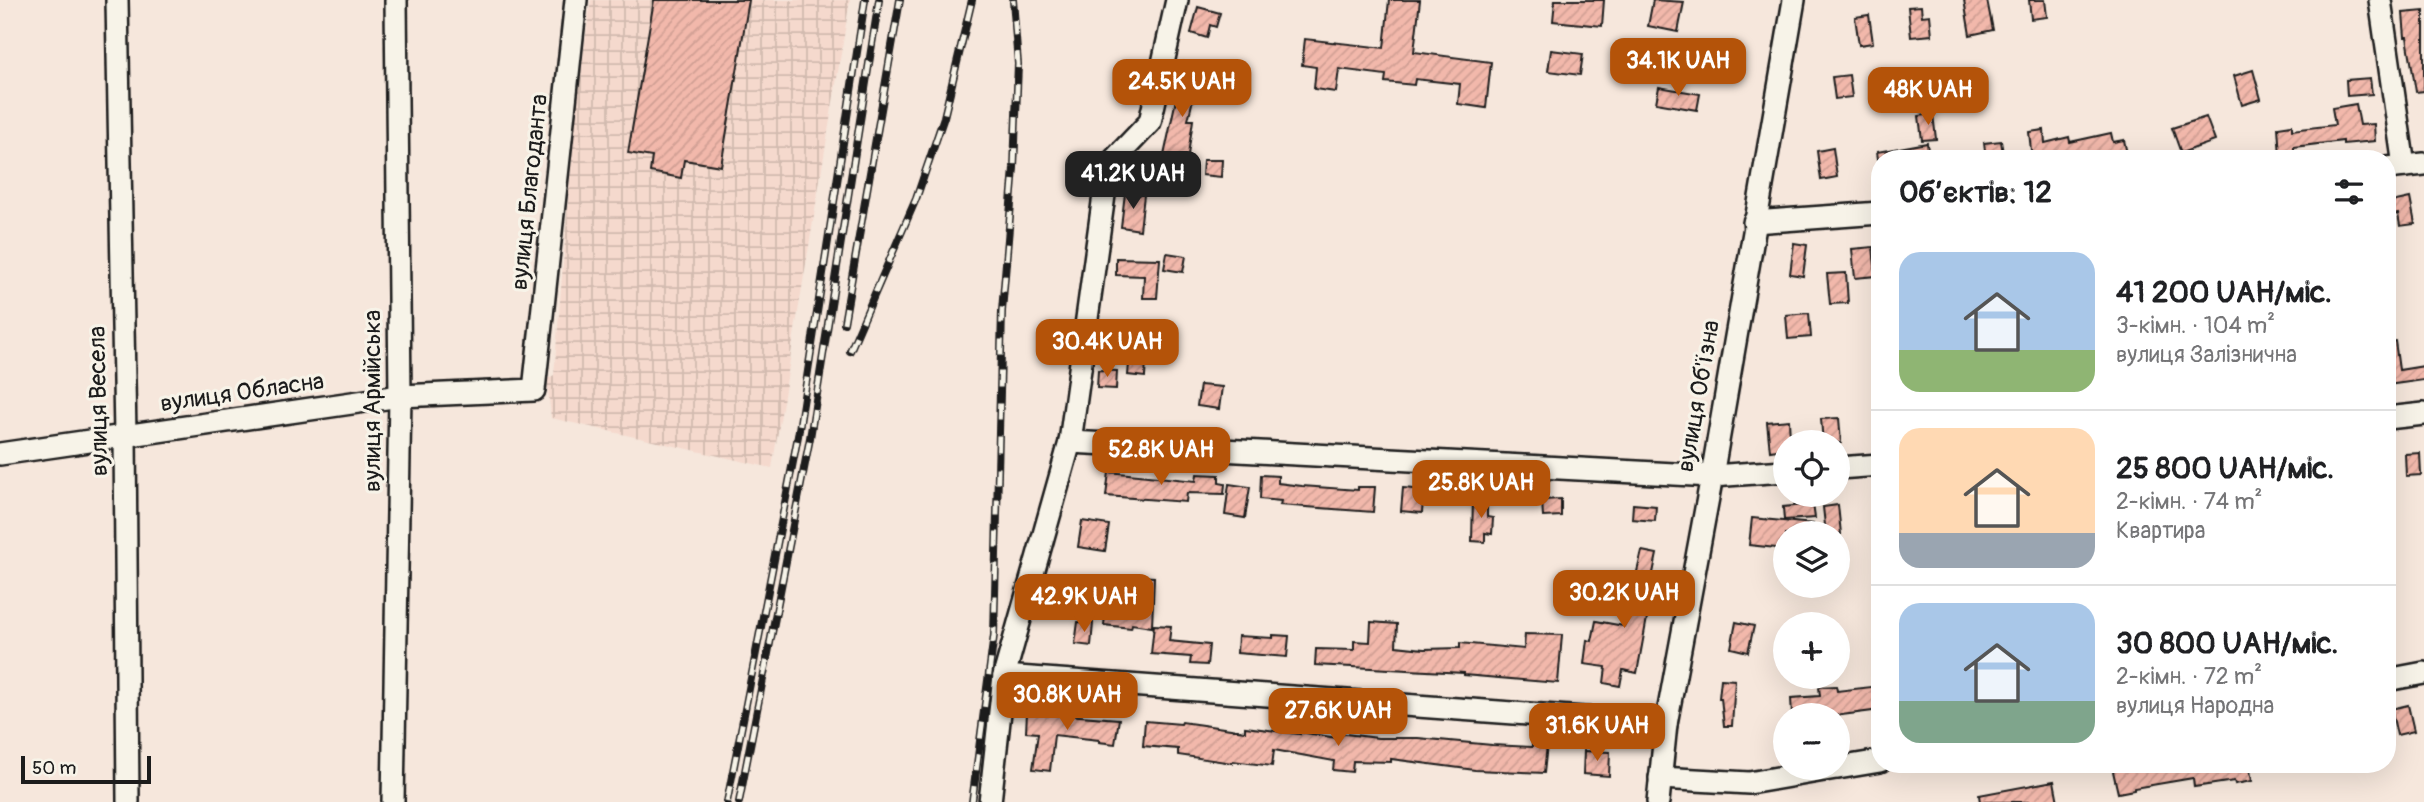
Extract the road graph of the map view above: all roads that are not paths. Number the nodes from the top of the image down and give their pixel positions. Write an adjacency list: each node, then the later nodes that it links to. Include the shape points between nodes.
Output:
1 (117, 0): 14 (street, вулиця Весела)
2 (396, 0): 11 (street, вулиця Армійська)
3 (576, 0): 10 (street, вулиця Благоданта)
4 (1178, 0): 15 (street, via 1150,122 1108,166)
5 (1794, 0): 9 (street, вулиця Об'їзна)
6 (2380, 0): 7 (street)
7 (2405, 166)
8 (1871, 214): 9 (street)
9 (1754, 222): 20 (street, вулиця Об'їзна)
10 (534, 390): 11 (street, вулиця Обласна)
11 (400, 396): 14 (street, вулиця Обласна); 30 (street, вулиця Армійська)
12 (2424, 414): 13 (street)
13 (2396, 417)
14 (125, 435): 16 (street, вулиця Обласна); 29 (street, вулиця Весела)
15 (1070, 442): 20 (street); 22 (street)
16 (0, 454)
17 (1871, 466): 18 (street)
18 (1850, 467)
19 (1773, 472): 20 (street)
20 (1712, 476): 24 (street, вулиця Об'їзна)
21 (2424, 673): 23 (street)
22 (1004, 676): 24 (street); 31 (street)
23 (2396, 678)
24 (1665, 724): 27 (street, вулиця Об'їзна)
25 (1871, 762): 26 (street)
26 (1850, 766)
27 (1660, 778): 28 (street, via 1749,783); 32 (street, вулиця Об'їзна)
28 (1773, 779)
29 (128, 802)
30 (393, 802)
31 (990, 802)
32 (1658, 802)

